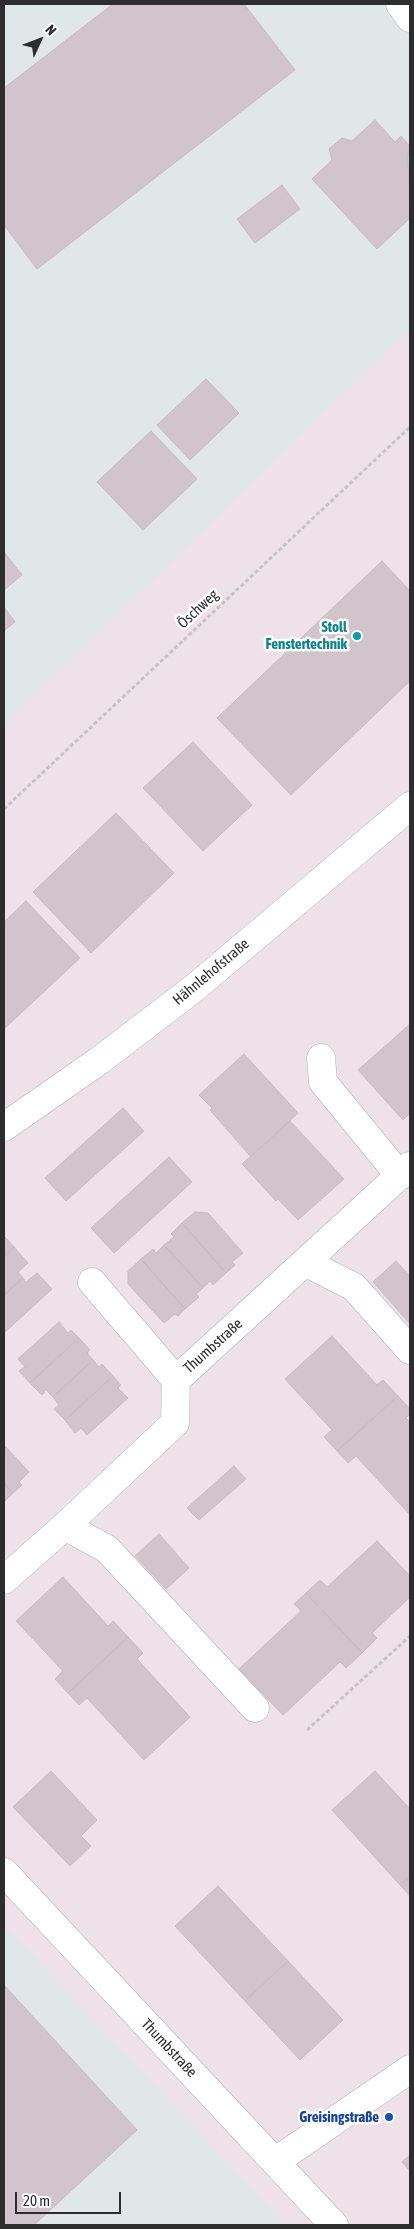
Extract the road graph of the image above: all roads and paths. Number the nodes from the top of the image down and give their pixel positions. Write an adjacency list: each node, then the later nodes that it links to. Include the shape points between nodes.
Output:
1 (400, 4): 2 (street)
2 (410, 18)
3 (410, 427): 5 (path, Öschweg)
4 (410, 806): 7 (street, Hähnlehofstraße, via 193,989 100,1060)
5 (4, 809)
6 (321, 1058): 8 (street, via 323,1082)
7 (4, 1126)
8 (405, 1171): 9 (street, Thumbstraße)
9 (305, 1262): 11 (street, via 354,1287); 12 (street, Thumbstraße)
10 (92, 1282): 12 (street)
11 (410, 1350)
12 (176, 1380): 13 (street, Thumbstraße, via 175,1423)
13 (65, 1526): 14 (street, Thumbstraße); 16 (street, via 107,1549)
14 (4, 1580)
15 (410, 1636): 17 (path)
16 (255, 1708)
17 (307, 1730)
18 (4, 1872): 20 (street, Thumbstraße)
19 (410, 2069): 20 (street)
20 (276, 2161): 21 (street, Thumbstraße)
21 (334, 2225)

